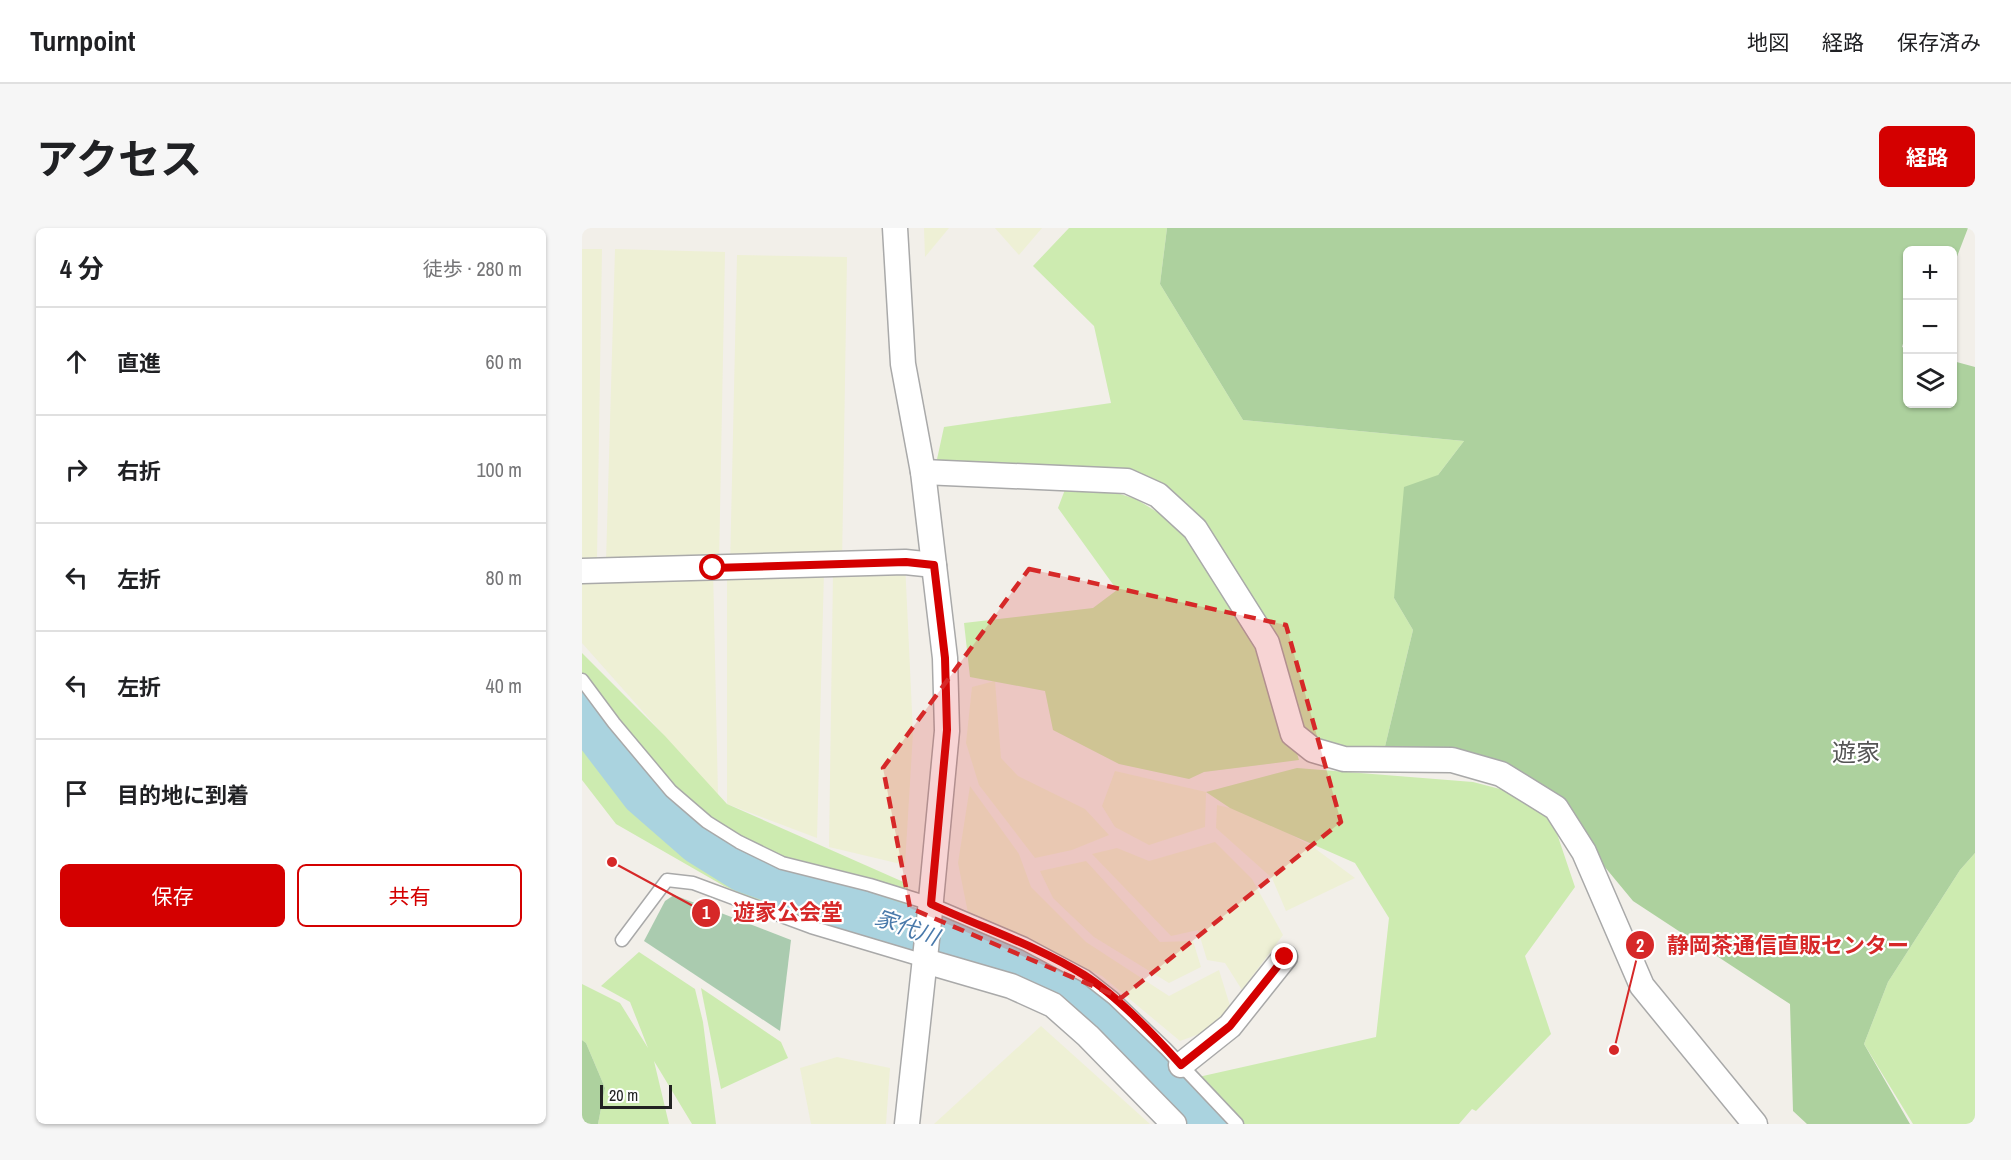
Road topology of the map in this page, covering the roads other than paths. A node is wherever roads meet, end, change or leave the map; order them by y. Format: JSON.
{"nodes":[{"id":1,"x":895,"y":228,"type":"edge"},
{"id":2,"x":923,"y":472,"type":"junction"},
{"id":3,"x":934,"y":565,"type":"junction"},
{"id":4,"x":582,"y":571,"type":"edge"},
{"id":5,"x":582,"y":680,"type":"edge"},
{"id":6,"x":930,"y":913,"type":"junction"},
{"id":7,"x":622,"y":940,"type":"dead end"},
{"id":8,"x":1285,"y":957,"type":"dead end"},
{"id":9,"x":924,"y":961,"type":"junction"},
{"id":10,"x":1181,"y":1065,"type":"junction"},
{"id":11,"x":907,"y":1124,"type":"edge"},
{"id":12,"x":1174,"y":1124,"type":"edge"},
{"id":13,"x":1237,"y":1124,"type":"edge"},
{"id":14,"x":1755,"y":1124,"type":"edge"}],
"edges":[{"from":1,"to":2,"type":"street"},
{"from":2,"to":3,"type":"street"},
{"from":2,"to":14,"type":"street"},
{"from":3,"to":4,"type":"street"},
{"from":3,"to":6,"type":"street"},
{"from":5,"to":6,"type":"lane"},
{"from":6,"to":9,"type":"street"},
{"from":6,"to":10,"type":"lane"},
{"from":7,"to":9,"type":"lane"},
{"from":8,"to":10,"type":"street"},
{"from":9,"to":11,"type":"street"},
{"from":9,"to":12,"type":"street"},
{"from":10,"to":13,"type":"lane"}]}
